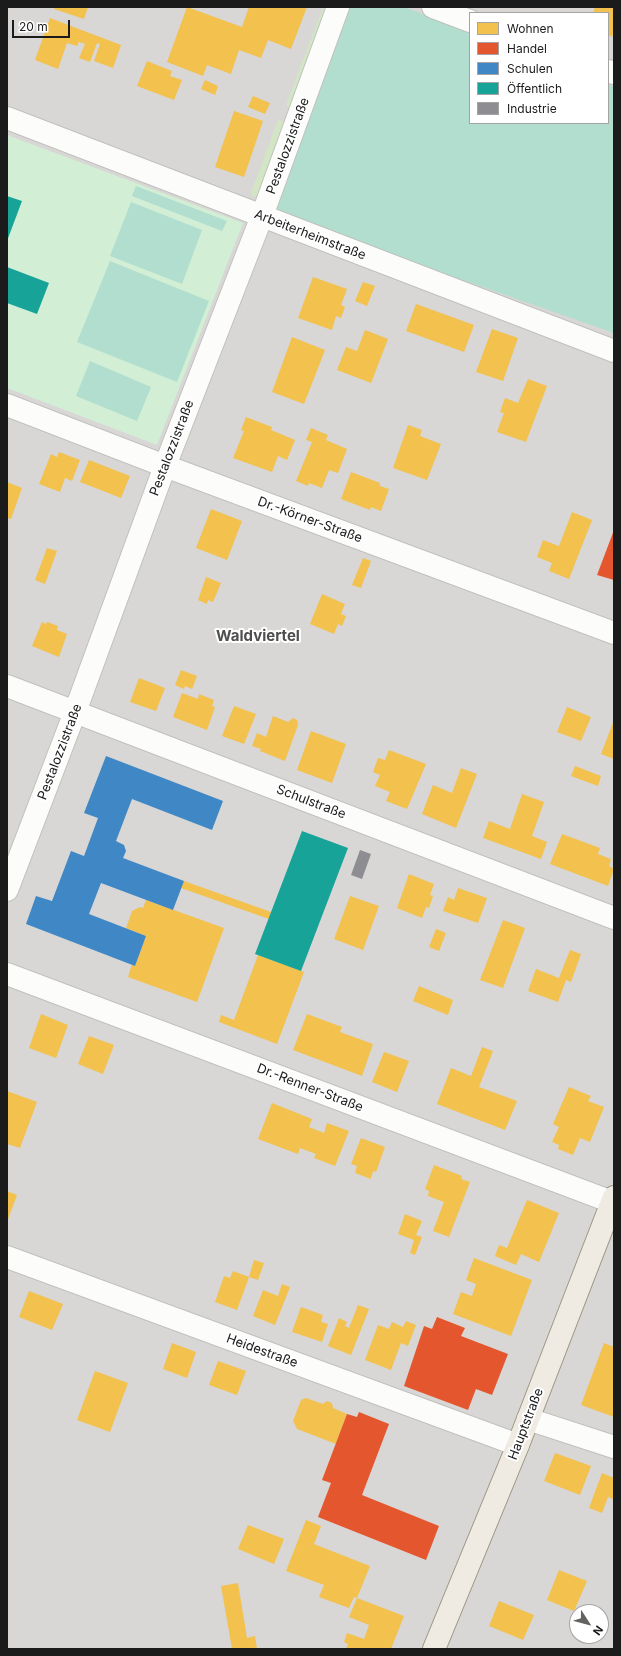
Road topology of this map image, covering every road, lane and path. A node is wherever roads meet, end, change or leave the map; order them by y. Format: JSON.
{"nodes":[{"id":1,"x":338,"y":7,"type":"edge"},
{"id":2,"x":433,"y":7,"type":"edge"},
{"id":3,"x":469,"y":21,"type":"edge"},
{"id":4,"x":7,"y":118,"type":"edge"},
{"id":5,"x":262,"y":216,"type":"junction"},
{"id":6,"x":614,"y":351,"type":"edge"},
{"id":7,"x":7,"y":405,"type":"edge"},
{"id":8,"x":165,"y":466,"type":"junction"},
{"id":9,"x":614,"y":633,"type":"edge"},
{"id":10,"x":7,"y":686,"type":"edge"},
{"id":11,"x":76,"y":712,"type":"junction"},
{"id":12,"x":7,"y":890,"type":"edge"},
{"id":13,"x":614,"y":918,"type":"edge"},
{"id":14,"x":7,"y":974,"type":"edge"},
{"id":15,"x":613,"y":1200,"type":"edge"},
{"id":16,"x":7,"y":1257,"type":"edge"},
{"id":17,"x":528,"y":1419,"type":"junction"},
{"id":18,"x":518,"y":1445,"type":"junction"},
{"id":19,"x":614,"y":1446,"type":"edge"},
{"id":20,"x":434,"y":1649,"type":"edge"}],
"edges":[{"from":1,"to":5,"type":"street","name":"Pestalozzistraße"},
{"from":2,"to":3,"type":"street"},
{"from":4,"to":5,"type":"street","name":"Arbeiterheimstraße"},
{"from":5,"to":6,"type":"street","name":"Arbeiterheimstraße"},
{"from":5,"to":8,"type":"street","name":"Pestalozzistraße"},
{"from":7,"to":8,"type":"street","name":"Dr.-Körner-Straße"},
{"from":8,"to":9,"type":"street","name":"Dr.-Körner-Straße"},
{"from":8,"to":11,"type":"street","name":"Pestalozzistraße"},
{"from":10,"to":11,"type":"street","name":"Schulstraße"},
{"from":11,"to":12,"type":"street","name":"Pestalozzistraße"},
{"from":11,"to":13,"type":"street","name":"Schulstraße"},
{"from":14,"to":15,"type":"street","name":"Dr.-Renner-Straße"},
{"from":15,"to":17,"type":"main road","name":"Hauptstraße"},
{"from":16,"to":18,"type":"street","name":"Heidestraße"},
{"from":17,"to":18,"type":"main road","name":"Hauptstraße"},
{"from":17,"to":19,"type":"street"},
{"from":18,"to":20,"type":"main road","name":"Hauptstraße"}]}
